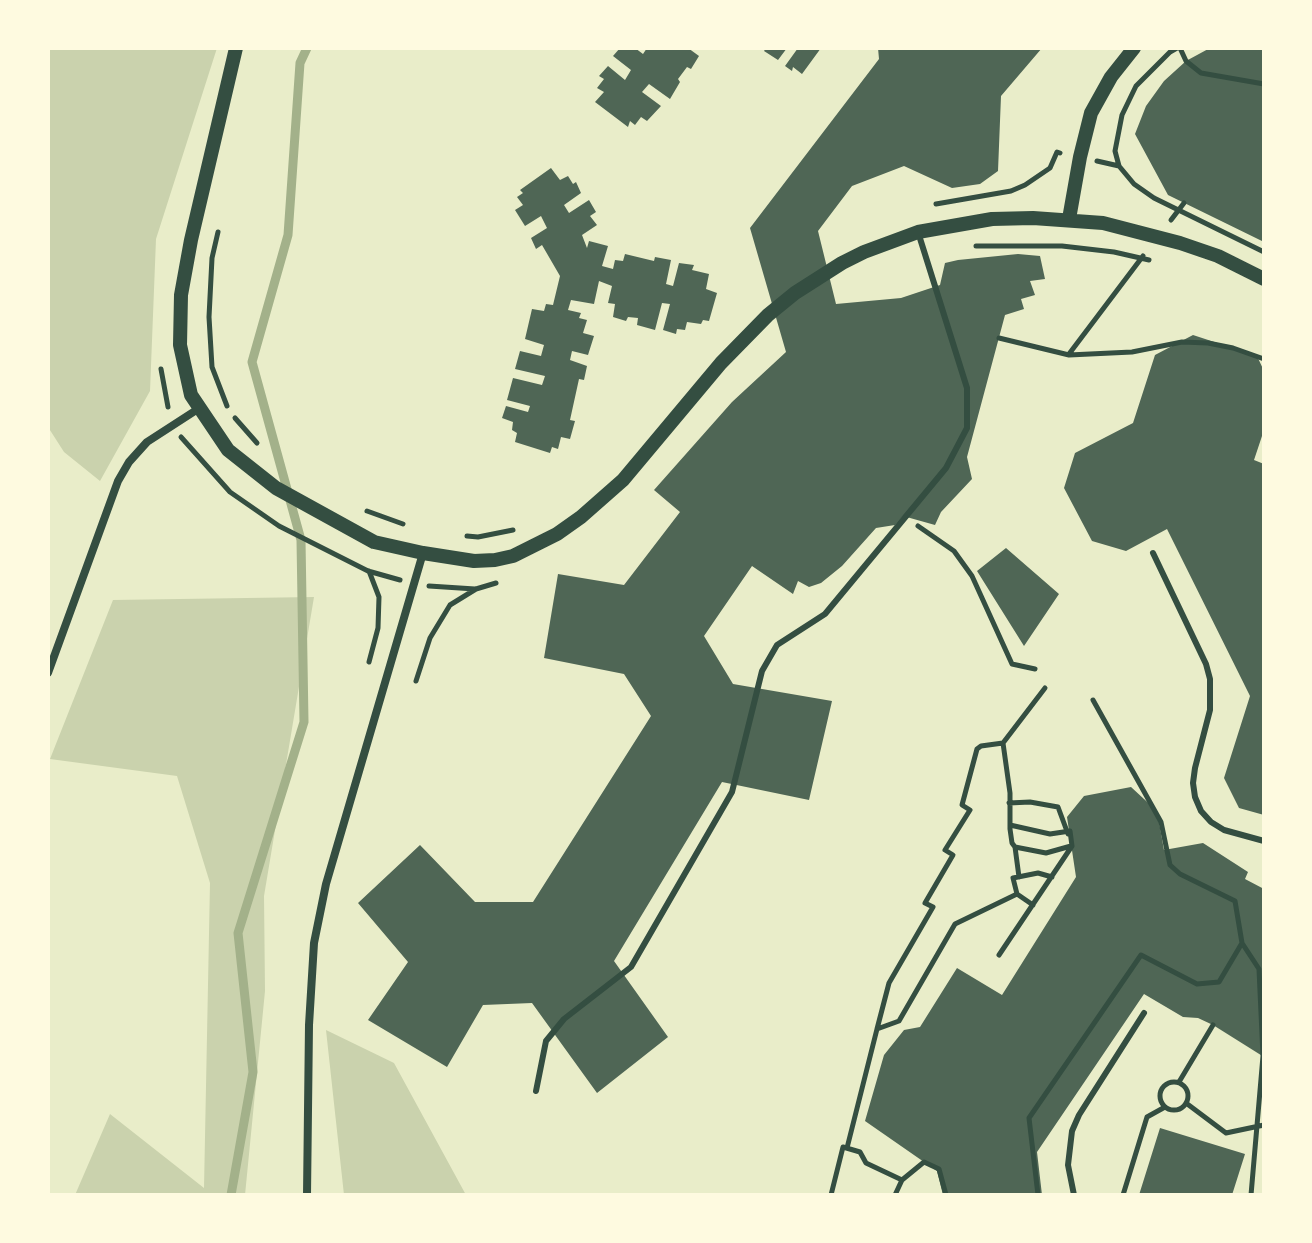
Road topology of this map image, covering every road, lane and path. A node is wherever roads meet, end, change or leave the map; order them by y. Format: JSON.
{"nodes":[{"id":1,"x":236,"y":48,"type":"edge"},
{"id":2,"x":1134,"y":48,"type":"edge"},
{"id":3,"x":1178,"y":48,"type":"edge"},
{"id":4,"x":1264,"y":84,"type":"edge"},
{"id":5,"x":1184,"y":203,"type":"dead end"},
{"id":6,"x":1069,"y":219,"type":"junction"},
{"id":7,"x":218,"y":228,"type":"dead end"},
{"id":8,"x":1165,"y":228,"type":"dead end"},
{"id":9,"x":918,"y":232,"type":"junction"},
{"id":10,"x":965,"y":247,"type":"dead end"},
{"id":11,"x":1264,"y":252,"type":"edge"},
{"id":12,"x":1145,"y":253,"type":"dead end"},
{"id":13,"x":1157,"y":262,"type":"dead end"},
{"id":14,"x":1264,"y":279,"type":"edge"},
{"id":15,"x":999,"y":338,"type":"dead end"},
{"id":16,"x":1069,"y":355,"type":"junction"},
{"id":17,"x":1264,"y":359,"type":"edge"},
{"id":18,"x":198,"y":409,"type":"junction"},
{"id":19,"x":264,"y":452,"type":"dead end"},
{"id":20,"x":230,"y":492,"type":"dead end"},
{"id":21,"x":915,"y":523,"type":"dead end"},
{"id":22,"x":423,"y":553,"type":"junction"},
{"id":23,"x":1153,"y":553,"type":"dead end"},
{"id":24,"x":501,"y":581,"type":"dead end"},
{"id":25,"x":1035,"y":669,"type":"dead end"},
{"id":26,"x":367,"y":671,"type":"dead end"},
{"id":27,"x":48,"y":673,"type":"edge"},
{"id":28,"x":416,"y":681,"type":"dead end"},
{"id":29,"x":1045,"y":688,"type":"dead end"},
{"id":30,"x":1093,"y":700,"type":"dead end"},
{"id":31,"x":1003,"y":743,"type":"junction"},
{"id":32,"x":1009,"y":803,"type":"junction"},
{"id":33,"x":1010,"y":825,"type":"junction"},
{"id":34,"x":1264,"y":841,"type":"edge"},
{"id":35,"x":1072,"y":844,"type":"junction"},
{"id":36,"x":1015,"y":847,"type":"junction"},
{"id":37,"x":1019,"y":877,"type":"junction"},
{"id":38,"x":1052,"y":877,"type":"junction"},
{"id":39,"x":1017,"y":894,"type":"junction"},
{"id":40,"x":1033,"y":905,"type":"junction"},
{"id":41,"x":1242,"y":943,"type":"junction"},
{"id":42,"x":999,"y":955,"type":"dead end"},
{"id":43,"x":1144,"y":1013,"type":"dead end"},
{"id":44,"x":1213,"y":1025,"type":"dead end"},
{"id":45,"x":877,"y":1029,"type":"junction"},
{"id":46,"x":1263,"y":1056,"type":"edge"},
{"id":47,"x":1179,"y":1082,"type":"junction"},
{"id":48,"x":536,"y":1091,"type":"dead end"},
{"id":49,"x":1186,"y":1103,"type":"junction"},
{"id":50,"x":1165,"y":1107,"type":"junction"},
{"id":51,"x":1264,"y":1125,"type":"edge"},
{"id":52,"x":847,"y":1148,"type":"junction"},
{"id":53,"x":902,"y":1180,"type":"junction"},
{"id":54,"x":307,"y":1195,"type":"edge"},
{"id":55,"x":831,"y":1195,"type":"edge"},
{"id":56,"x":895,"y":1195,"type":"edge"},
{"id":57,"x":946,"y":1195,"type":"edge"},
{"id":58,"x":1038,"y":1195,"type":"edge"},
{"id":59,"x":1074,"y":1195,"type":"edge"},
{"id":60,"x":1123,"y":1195,"type":"edge"},
{"id":61,"x":1251,"y":1195,"type":"edge"}],
"edges":[{"from":1,"to":18,"type":"street"},
{"from":2,"to":6,"type":"street"},
{"from":3,"to":4,"type":"path"},
{"from":3,"to":11,"type":"path"},
{"from":5,"to":8,"type":"path"},
{"from":6,"to":9,"type":"street"},
{"from":6,"to":14,"type":"street"},
{"from":7,"to":19,"type":"path"},
{"from":9,"to":22,"type":"street"},
{"from":9,"to":48,"type":"lane"},
{"from":10,"to":13,"type":"path"},
{"from":12,"to":16,"type":"path"},
{"from":15,"to":16,"type":"path"},
{"from":16,"to":17,"type":"path"},
{"from":18,"to":22,"type":"street"},
{"from":18,"to":27,"type":"street"},
{"from":20,"to":26,"type":"path"},
{"from":21,"to":25,"type":"path"},
{"from":22,"to":54,"type":"street"},
{"from":23,"to":34,"type":"lane"},
{"from":24,"to":28,"type":"path"},
{"from":29,"to":31,"type":"path"},
{"from":30,"to":41,"type":"path"},
{"from":31,"to":32,"type":"path"},
{"from":31,"to":45,"type":"path"},
{"from":32,"to":33,"type":"path"},
{"from":32,"to":35,"type":"path"},
{"from":33,"to":35,"type":"path"},
{"from":33,"to":36,"type":"path"},
{"from":35,"to":36,"type":"path"},
{"from":35,"to":38,"type":"path"},
{"from":36,"to":37,"type":"path"},
{"from":37,"to":38,"type":"path"},
{"from":37,"to":39,"type":"path"},
{"from":38,"to":40,"type":"path"},
{"from":39,"to":40,"type":"path"},
{"from":39,"to":45,"type":"path"},
{"from":40,"to":42,"type":"path"},
{"from":41,"to":46,"type":"path"},
{"from":41,"to":58,"type":"path"},
{"from":43,"to":59,"type":"lane"},
{"from":44,"to":47,"type":"path"},
{"from":45,"to":52,"type":"path"},
{"from":46,"to":61,"type":"path"},
{"from":47,"to":49,"type":"path"},
{"from":47,"to":50,"type":"path"},
{"from":49,"to":50,"type":"path"},
{"from":49,"to":51,"type":"path"},
{"from":50,"to":60,"type":"path"},
{"from":52,"to":53,"type":"path"},
{"from":52,"to":55,"type":"path"},
{"from":53,"to":56,"type":"path"},
{"from":53,"to":57,"type":"path"}]}
